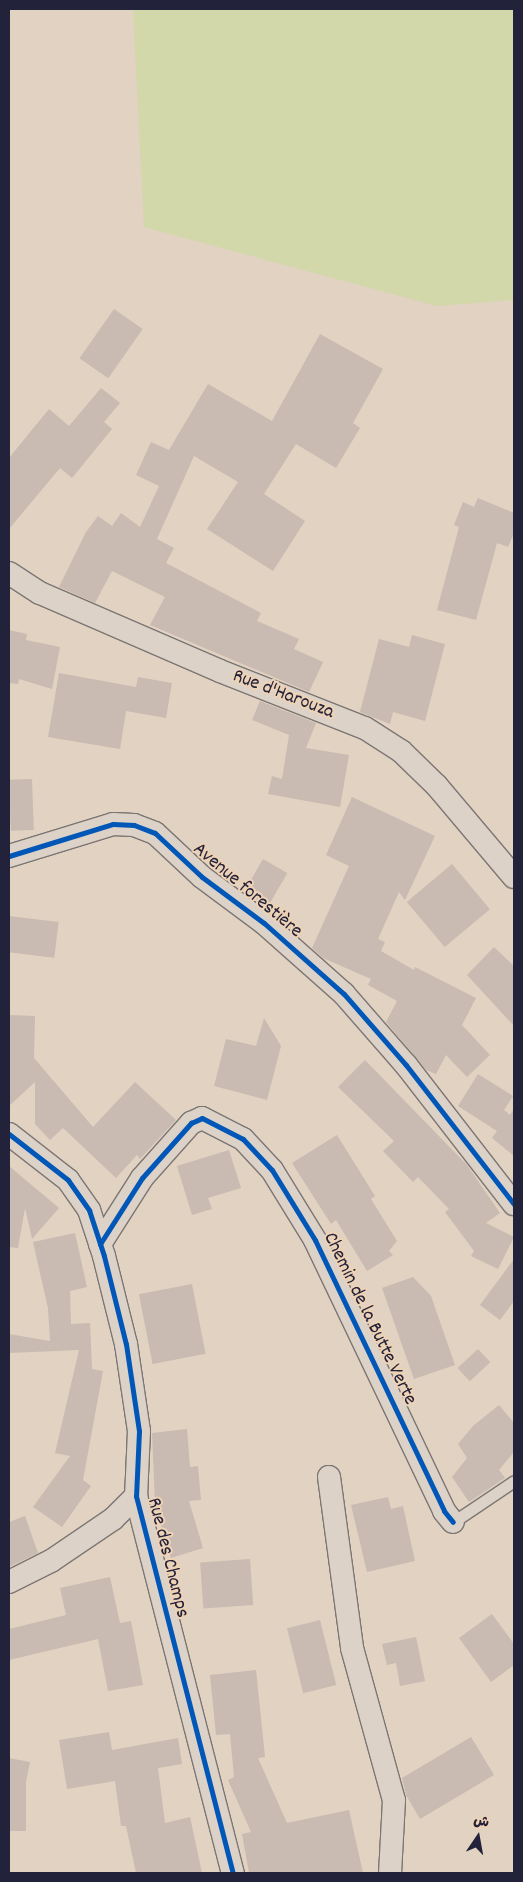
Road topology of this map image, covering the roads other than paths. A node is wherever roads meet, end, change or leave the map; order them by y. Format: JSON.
{"nodes":[{"id":1,"x":9,"y":573,"type":"edge"},
{"id":2,"x":9,"y":856,"type":"edge"},
{"id":3,"x":514,"y":878,"type":"edge"},
{"id":4,"x":9,"y":1134,"type":"edge"},
{"id":5,"x":514,"y":1204,"type":"edge"},
{"id":6,"x":100,"y":1244,"type":"junction"},
{"id":7,"x":329,"y":1477,"type":"dead end"},
{"id":8,"x":514,"y":1481,"type":"edge"},
{"id":9,"x":136,"y":1496,"type":"junction"},
{"id":10,"x":453,"y":1522,"type":"joint"},
{"id":11,"x":9,"y":1582,"type":"edge"},
{"id":12,"x":233,"y":1873,"type":"edge"},
{"id":13,"x":390,"y":1873,"type":"edge"}],
"edges":[{"from":1,"to":3,"type":"street","name":"Rue d'Harouza"},
{"from":2,"to":5,"type":"street","name":"Avenue forestière"},
{"from":4,"to":6,"type":"street","name":"Rue des Champs"},
{"from":6,"to":9,"type":"street","name":"Rue des Champs"},
{"from":6,"to":10,"type":"street","name":"Chemin de la Butte Verte"},
{"from":7,"to":13,"type":"street"},
{"from":8,"to":10,"type":"lane"},
{"from":9,"to":11,"type":"street"},
{"from":9,"to":12,"type":"street","name":"Rue des Champs"}]}
